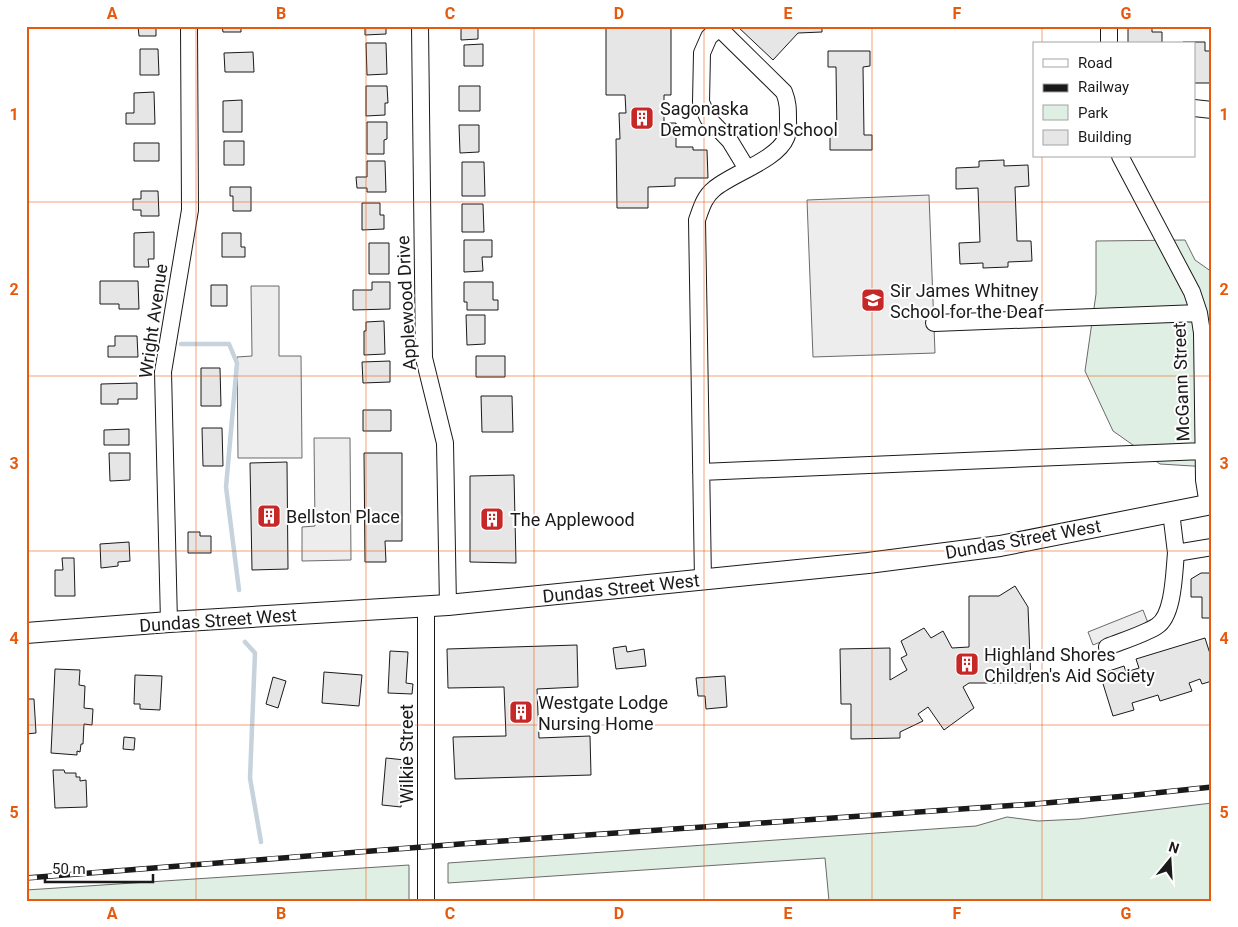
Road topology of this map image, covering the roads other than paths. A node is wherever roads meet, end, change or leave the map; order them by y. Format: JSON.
{"nodes":[{"id":1,"x":189,"y":26,"type":"edge"},
{"id":2,"x":420,"y":26,"type":"edge"},
{"id":3,"x":1108,"y":26,"type":"edge"},
{"id":4,"x":1109,"y":42,"type":"edge"},
{"id":5,"x":1196,"y":108,"type":"edge"},
{"id":6,"x":1212,"y":110,"type":"edge"},
{"id":7,"x":1121,"y":158,"type":"edge"},
{"id":8,"x":747,"y":169,"type":"junction"},
{"id":9,"x":1199,"y":313,"type":"junction"},
{"id":10,"x":934,"y":323,"type":"dead end"},
{"id":11,"x":1207,"y":359,"type":"edge"},
{"id":12,"x":1203,"y":451,"type":"junction"},
{"id":13,"x":701,"y":472,"type":"junction"},
{"id":14,"x":1210,"y":505,"type":"edge"},
{"id":15,"x":1171,"y":512,"type":"junction"},
{"id":16,"x":1212,"y":547,"type":"edge"},
{"id":17,"x":1176,"y":553,"type":"junction"},
{"id":18,"x":703,"y":580,"type":"junction"},
{"id":19,"x":448,"y":605,"type":"junction"},
{"id":20,"x":426,"y":607,"type":"junction"},
{"id":21,"x":168,"y":622,"type":"junction"},
{"id":22,"x":26,"y":633,"type":"edge"},
{"id":23,"x":1107,"y":647,"type":"dead end"},
{"id":24,"x":426,"y":901,"type":"edge"}],
"edges":[{"from":1,"to":21,"type":"street","name":"Wright Avenue"},
{"from":2,"to":19,"type":"street","name":"Applewood Drive"},
{"from":3,"to":4,"type":"street"},
{"from":5,"to":6,"type":"street"},
{"from":7,"to":9,"type":"street","name":"McGann Street"},
{"from":8,"to":8,"type":"street"},
{"from":8,"to":13,"type":"street"},
{"from":9,"to":10,"type":"street"},
{"from":9,"to":11,"type":"street","name":"McGann Street"},
{"from":11,"to":12,"type":"street","name":"McGann Street"},
{"from":12,"to":13,"type":"street"},
{"from":12,"to":14,"type":"street","name":"McGann Street"},
{"from":13,"to":18,"type":"street"},
{"from":14,"to":15,"type":"main road","name":"Dundas Street West"},
{"from":15,"to":17,"type":"street"},
{"from":15,"to":18,"type":"main road","name":"Dundas Street West"},
{"from":16,"to":17,"type":"street"},
{"from":17,"to":23,"type":"street"},
{"from":18,"to":19,"type":"main road","name":"Dundas Street West"},
{"from":19,"to":20,"type":"main road","name":"Dundas Street West"},
{"from":20,"to":21,"type":"main road","name":"Dundas Street West"},
{"from":20,"to":24,"type":"street","name":"Wilkie Street"},
{"from":21,"to":22,"type":"main road","name":"Dundas Street West"}]}
